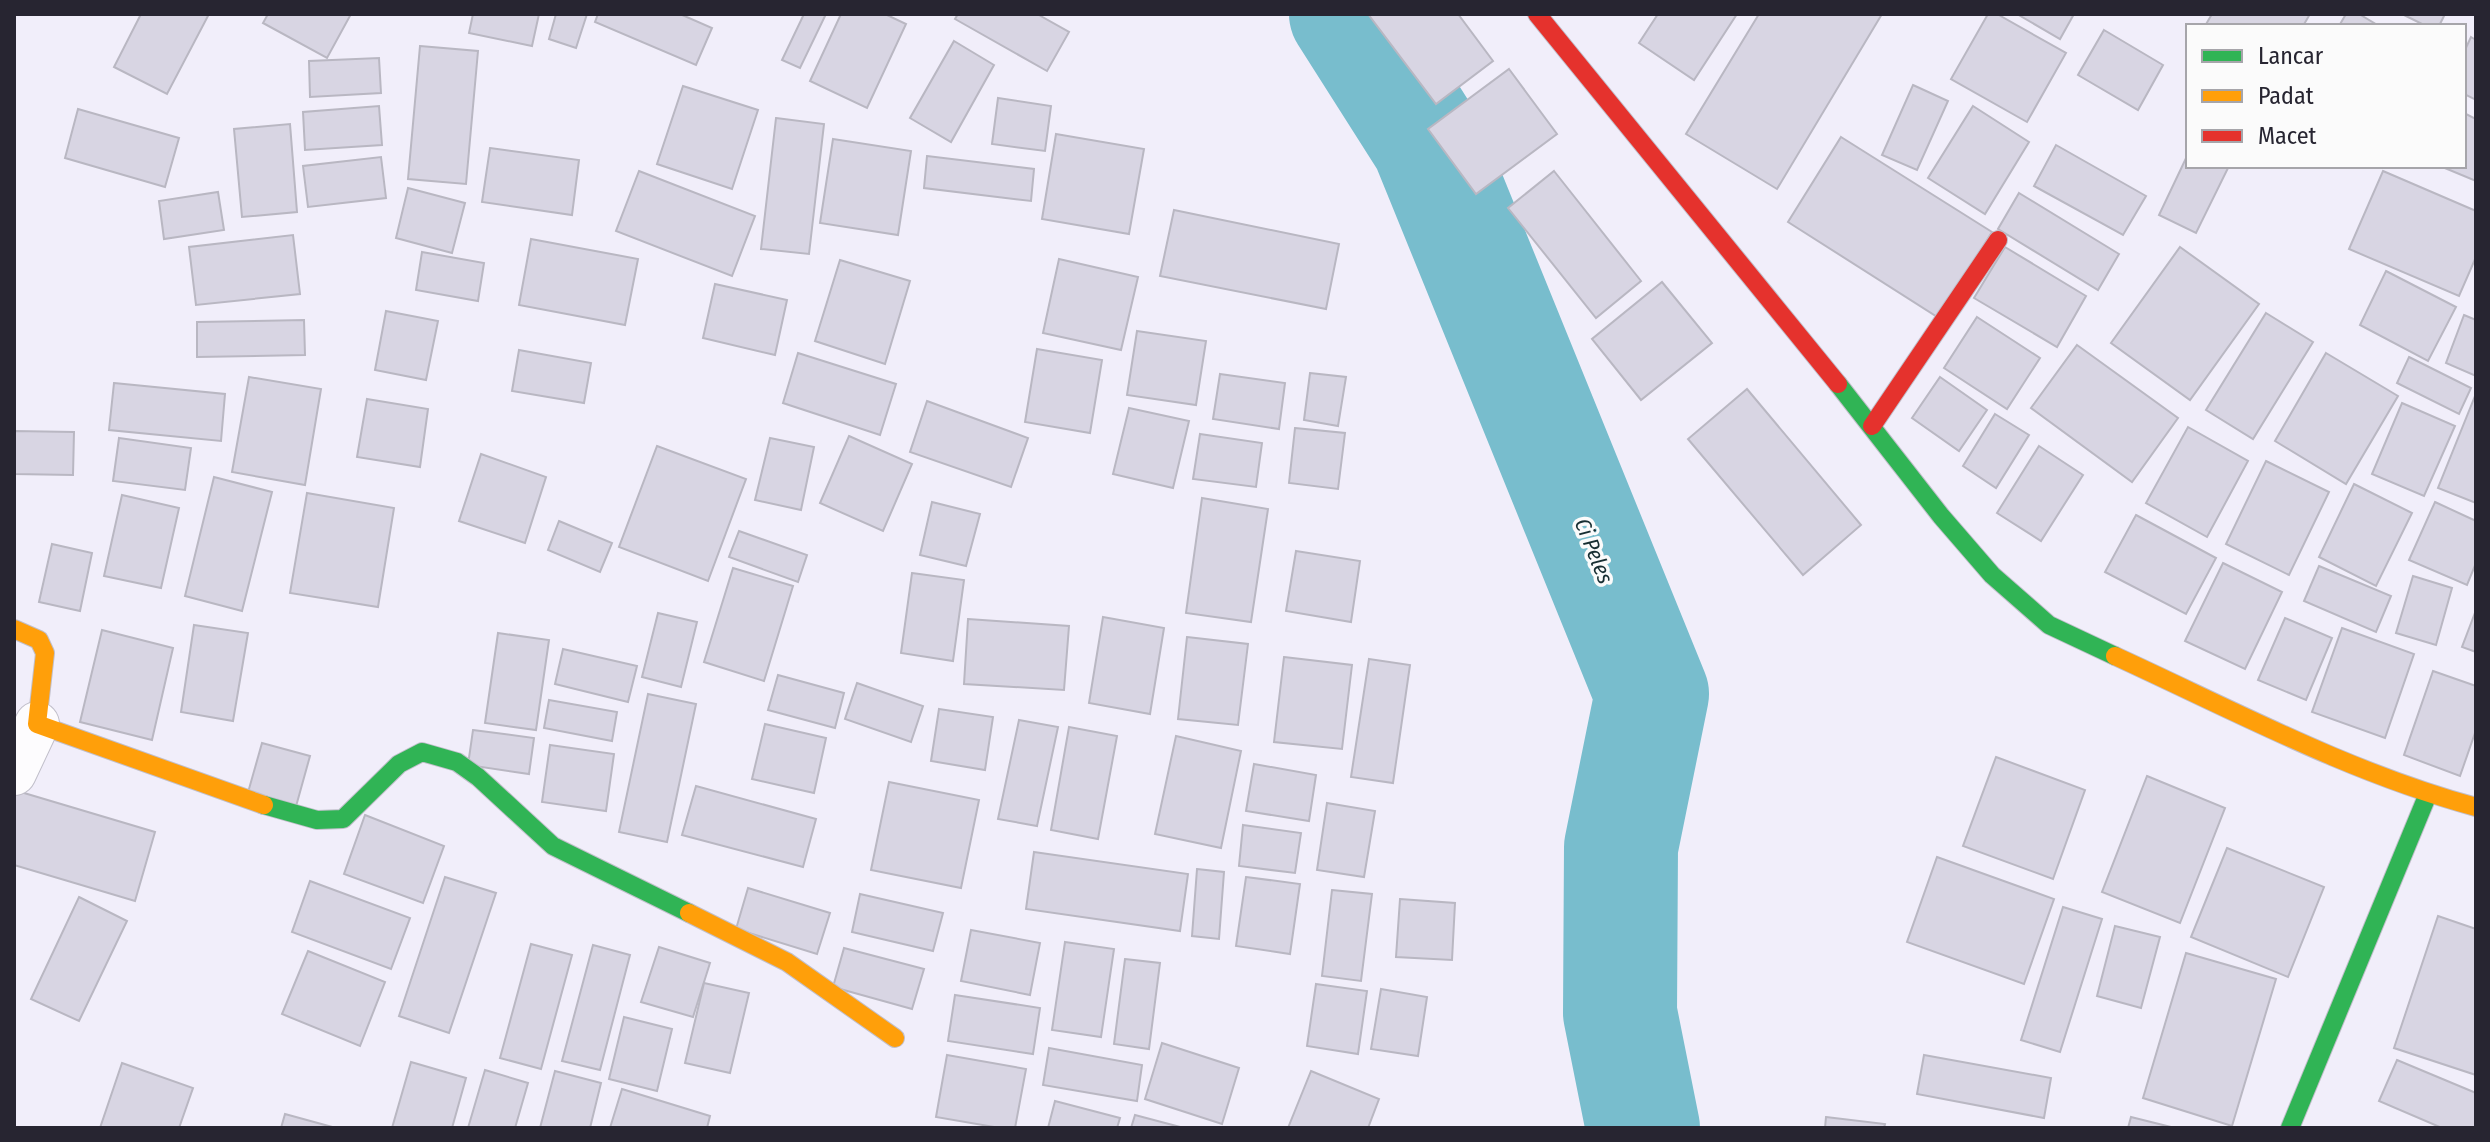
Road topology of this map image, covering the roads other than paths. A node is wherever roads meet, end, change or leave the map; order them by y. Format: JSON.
{"nodes":[{"id":1,"x":1537,"y":14,"type":"edge"},
{"id":2,"x":1998,"y":240,"type":"dead end"},
{"id":3,"x":1872,"y":426,"type":"junction"},
{"id":4,"x":14,"y":629,"type":"edge"},
{"id":5,"x":37,"y":724,"type":"junction"},
{"id":6,"x":14,"y":773,"type":"edge"},
{"id":7,"x":2428,"y":794,"type":"junction"},
{"id":8,"x":2476,"y":807,"type":"edge"},
{"id":9,"x":895,"y":1038,"type":"dead end"},
{"id":10,"x":2290,"y":1128,"type":"edge"}],
"edges":[{"from":1,"to":3,"type":"street"},
{"from":2,"to":3,"type":"street"},
{"from":3,"to":7,"type":"street"},
{"from":4,"to":5,"type":"street"},
{"from":5,"to":6,"type":"street"},
{"from":5,"to":9,"type":"street"},
{"from":7,"to":8,"type":"street"},
{"from":7,"to":10,"type":"street"}]}
